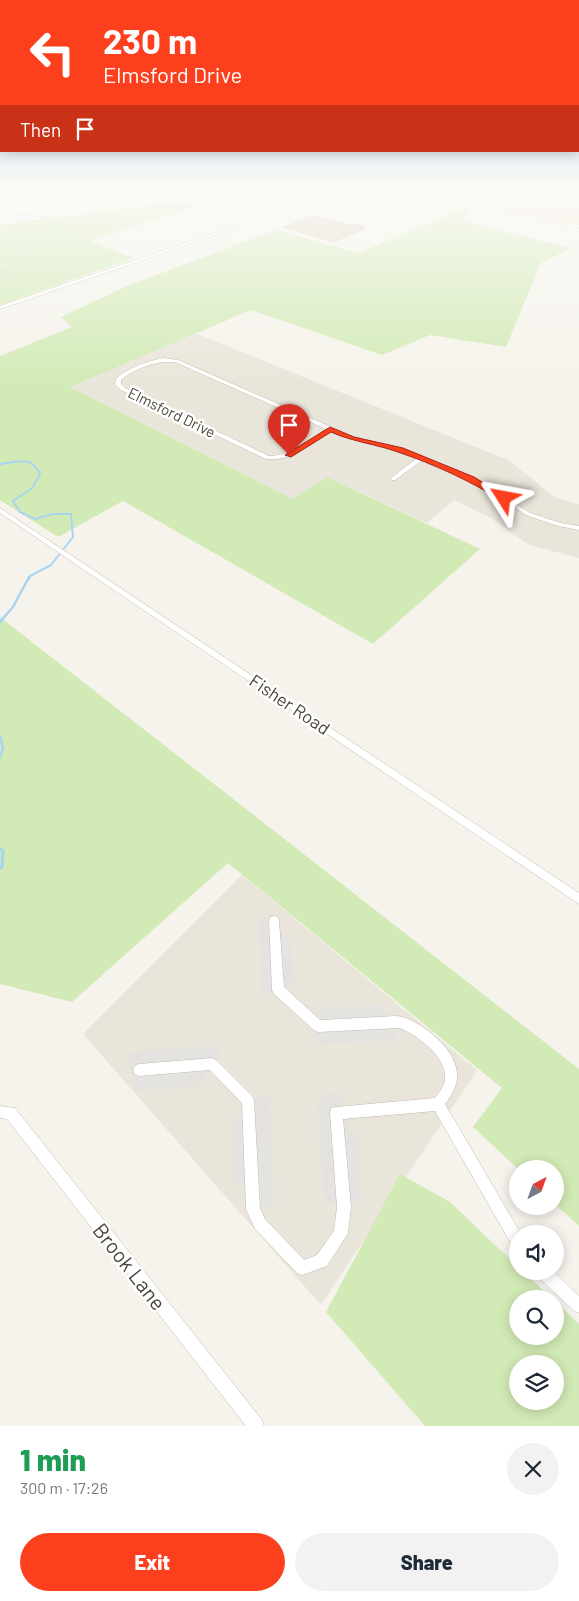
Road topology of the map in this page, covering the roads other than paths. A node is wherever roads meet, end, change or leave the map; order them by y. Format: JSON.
{"nodes":[{"id":1,"x":159,"y":254,"type":"edge"},
{"id":2,"x":0,"y":308,"type":"edge"},
{"id":3,"x":330,"y":429,"type":"junction"},
{"id":4,"x":421,"y":458,"type":"junction"},
{"id":5,"x":393,"y":479,"type":"dead end"},
{"id":6,"x":0,"y":510,"type":"edge"},
{"id":7,"x":579,"y":528,"type":"edge"},
{"id":8,"x":61,"y":551,"type":"joint"},
{"id":9,"x":579,"y":898,"type":"edge"},
{"id":10,"x":274,"y":921,"type":"dead end"},
{"id":11,"x":139,"y":1070,"type":"dead end"},
{"id":12,"x":438,"y":1104,"type":"junction"},
{"id":13,"x":0,"y":1112,"type":"edge"},
{"id":14,"x":509,"y":1226,"type":"edge"},
{"id":15,"x":552,"y":1280,"type":"edge"},
{"id":16,"x":579,"y":1306,"type":"edge"},
{"id":17,"x":256,"y":1426,"type":"edge"}],
"edges":[{"from":1,"to":2,"type":"street"},
{"from":3,"to":3,"type":"street","name":"Elmsford Drive"},
{"from":3,"to":4,"type":"street","name":"Elmsford Drive"},
{"from":4,"to":5,"type":"street"},
{"from":4,"to":7,"type":"street","name":"Elmsford Drive"},
{"from":6,"to":8,"type":"street","name":"Fisher Road"},
{"from":8,"to":9,"type":"street","name":"Fisher Road"},
{"from":10,"to":12,"type":"street"},
{"from":11,"to":12,"type":"street"},
{"from":12,"to":14,"type":"street"},
{"from":13,"to":17,"type":"street","name":"Brook Lane"},
{"from":15,"to":16,"type":"street"}]}
